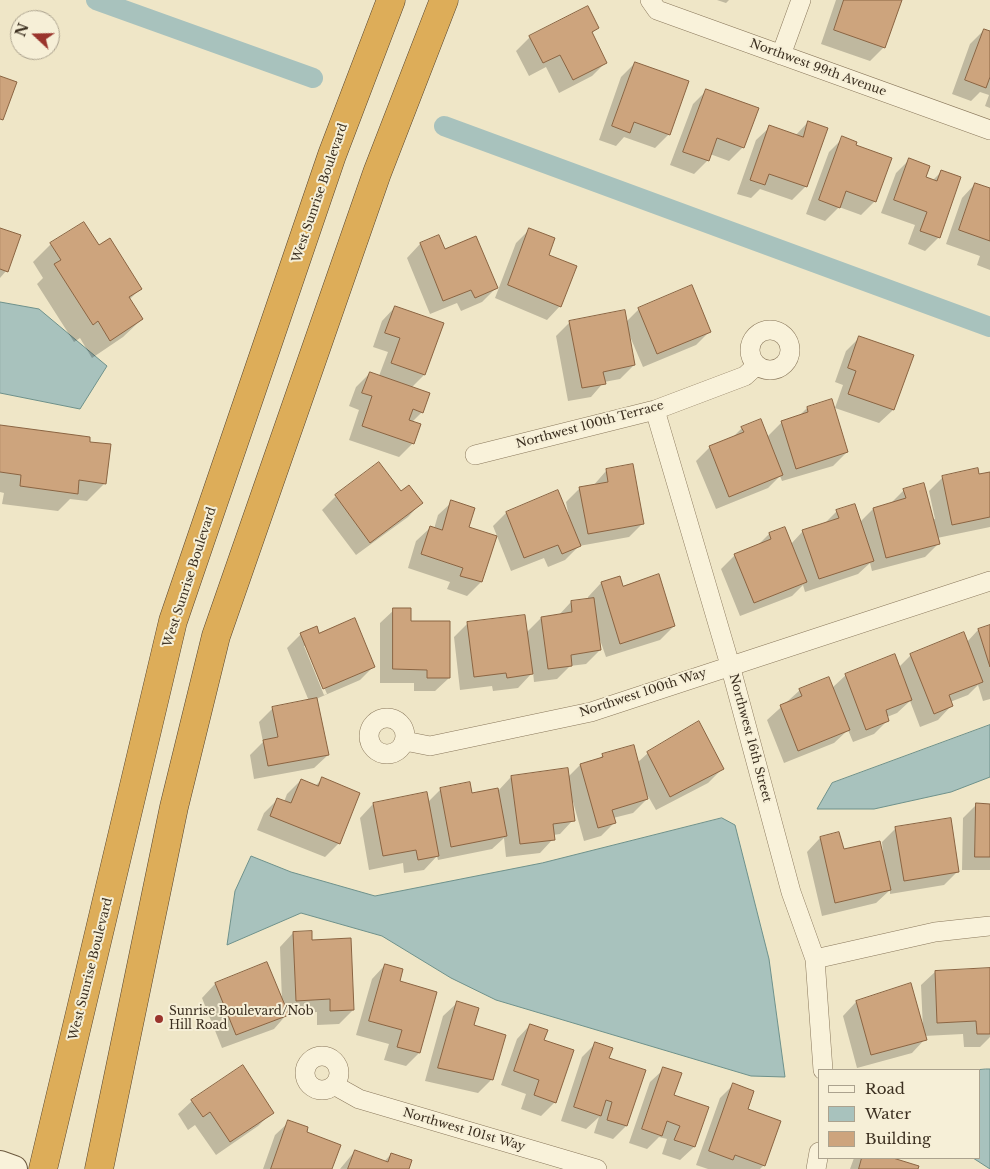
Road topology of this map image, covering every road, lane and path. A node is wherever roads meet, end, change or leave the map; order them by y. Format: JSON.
{"nodes":[{"id":1,"x":392,"y":0,"type":"edge"},
{"id":2,"x":444,"y":0,"type":"edge"},
{"id":3,"x":650,"y":0,"type":"edge"},
{"id":4,"x":801,"y":0,"type":"edge"},
{"id":5,"x":781,"y":55,"type":"junction"},
{"id":6,"x":990,"y":130,"type":"edge"},
{"id":7,"x":757,"y":365,"type":"dead end"},
{"id":8,"x":655,"y":410,"type":"junction"},
{"id":9,"x":475,"y":455,"type":"dead end"},
{"id":10,"x":990,"y":581,"type":"edge"},
{"id":11,"x":730,"y":665,"type":"junction"},
{"id":12,"x":405,"y":742,"type":"dead end"},
{"id":13,"x":990,"y":926,"type":"edge"},
{"id":14,"x":815,"y":959,"type":"junction"},
{"id":15,"x":823,"y":1069,"type":"edge"},
{"id":16,"x":334,"y":1085,"type":"dead end"},
{"id":17,"x":0,"y":1164,"type":"edge"},
{"id":18,"x":14,"y":1169,"type":"edge"},
{"id":19,"x":42,"y":1169,"type":"edge"},
{"id":20,"x":99,"y":1169,"type":"edge"},
{"id":21,"x":597,"y":1169,"type":"edge"}],
"edges":[{"from":1,"to":19,"type":"highway","name":"West Sunrise Boulevard"},
{"from":2,"to":20,"type":"highway"},
{"from":3,"to":5,"type":"street","name":"Northwest 99th Avenue"},
{"from":4,"to":5,"type":"street"},
{"from":5,"to":6,"type":"street","name":"Northwest 99th Avenue"},
{"from":7,"to":8,"type":"street","name":"Northwest 100th Terrace"},
{"from":8,"to":9,"type":"street","name":"Northwest 100th Terrace"},
{"from":8,"to":11,"type":"street","name":"Northwest 16th Street"},
{"from":10,"to":11,"type":"street","name":"Northwest 100th Way"},
{"from":11,"to":12,"type":"street","name":"Northwest 100th Way"},
{"from":11,"to":14,"type":"street","name":"Northwest 16th Street"},
{"from":13,"to":14,"type":"street"},
{"from":14,"to":15,"type":"street","name":"Northwest 16th Street"},
{"from":16,"to":21,"type":"street","name":"Northwest 101st Way"},
{"from":17,"to":18,"type":"main road"}]}
